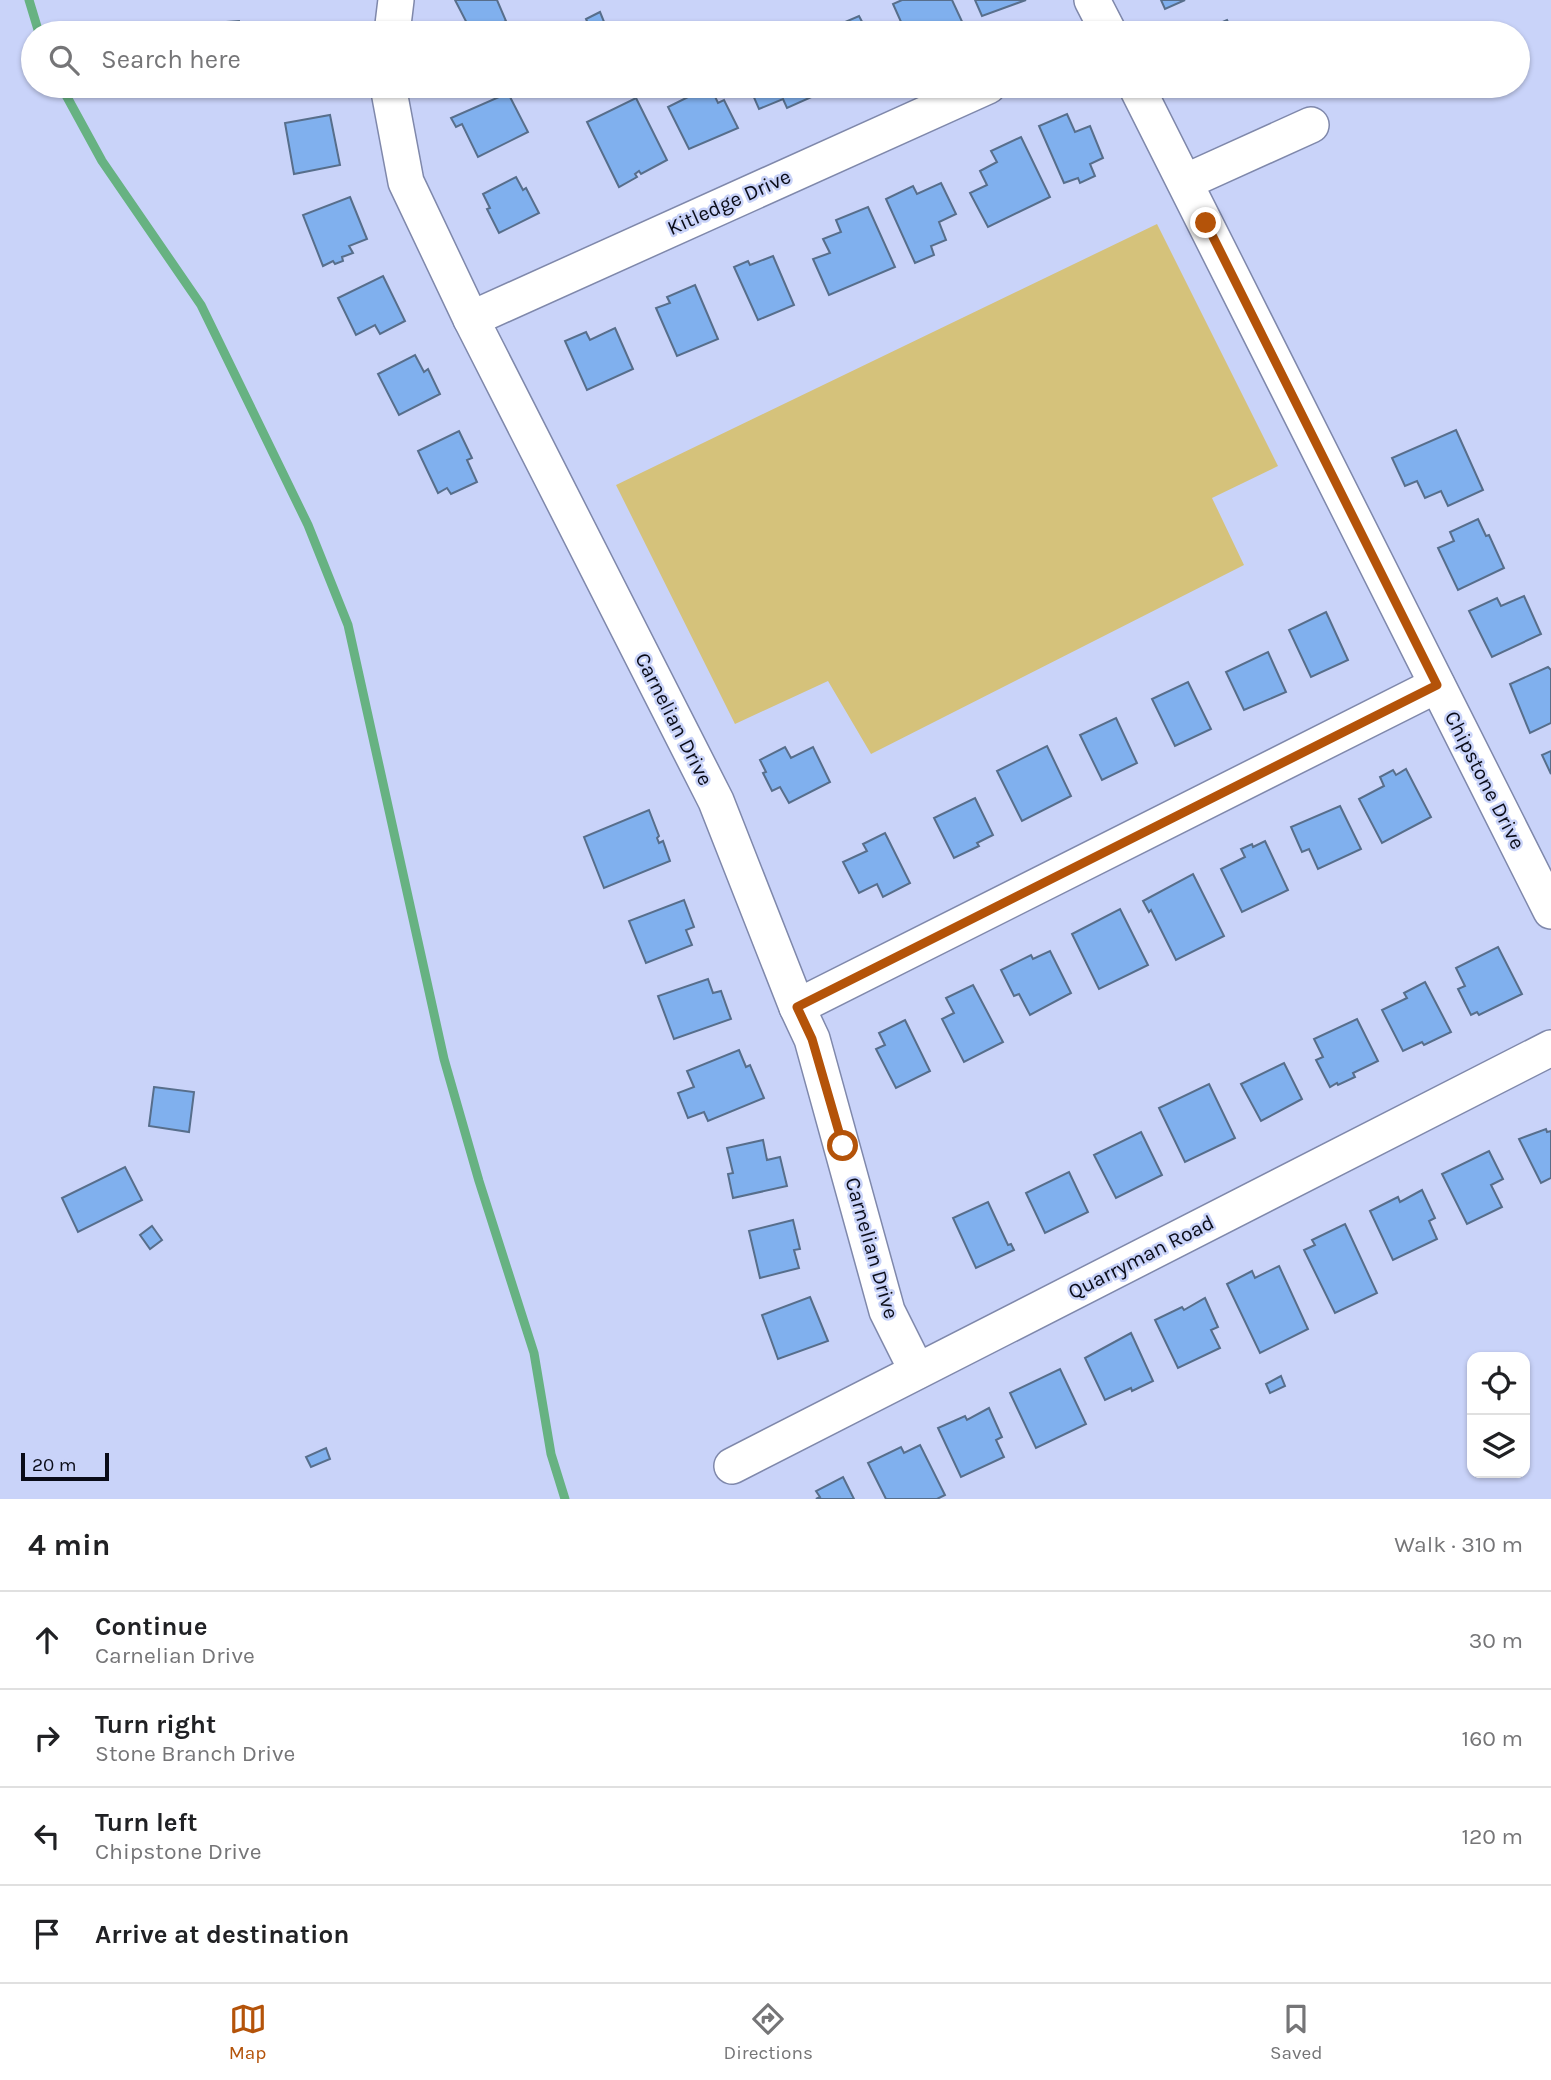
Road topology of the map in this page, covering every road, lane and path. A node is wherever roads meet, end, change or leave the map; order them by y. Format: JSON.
{"nodes":[{"id":1,"x":396,"y":0,"type":"edge"},
{"id":2,"x":1092,"y":0,"type":"edge"},
{"id":3,"x":393,"y":21,"type":"edge"},
{"id":4,"x":1102,"y":21,"type":"edge"},
{"id":5,"x":390,"y":98,"type":"edge"},
{"id":6,"x":961,"y":98,"type":"edge"},
{"id":7,"x":1142,"y":98,"type":"edge"},
{"id":8,"x":1311,"y":125,"type":"dead end"},
{"id":9,"x":1185,"y":182,"type":"junction"},
{"id":10,"x":471,"y":318,"type":"junction"},
{"id":11,"x":1437,"y":685,"type":"junction"},
{"id":12,"x":1551,"y":911,"type":"edge"},
{"id":13,"x":797,"y":1007,"type":"junction"},
{"id":14,"x":1551,"y":1048,"type":"edge"},
{"id":15,"x":917,"y":1371,"type":"junction"},
{"id":16,"x":732,"y":1466,"type":"dead end"}],
"edges":[{"from":1,"to":3,"type":"street"},
{"from":2,"to":4,"type":"street"},
{"from":5,"to":10,"type":"street","name":"Carnelian Drive"},
{"from":6,"to":10,"type":"street","name":"Kitledge Drive"},
{"from":7,"to":9,"type":"street","name":"Chipstone Drive"},
{"from":8,"to":9,"type":"street"},
{"from":9,"to":11,"type":"street","name":"Chipstone Drive"},
{"from":10,"to":13,"type":"street","name":"Carnelian Drive"},
{"from":11,"to":12,"type":"street","name":"Chipstone Drive"},
{"from":11,"to":13,"type":"street"},
{"from":13,"to":15,"type":"street","name":"Carnelian Drive"},
{"from":14,"to":15,"type":"street","name":"Quarryman Road"},
{"from":15,"to":16,"type":"street","name":"Quarryman Road"}]}
